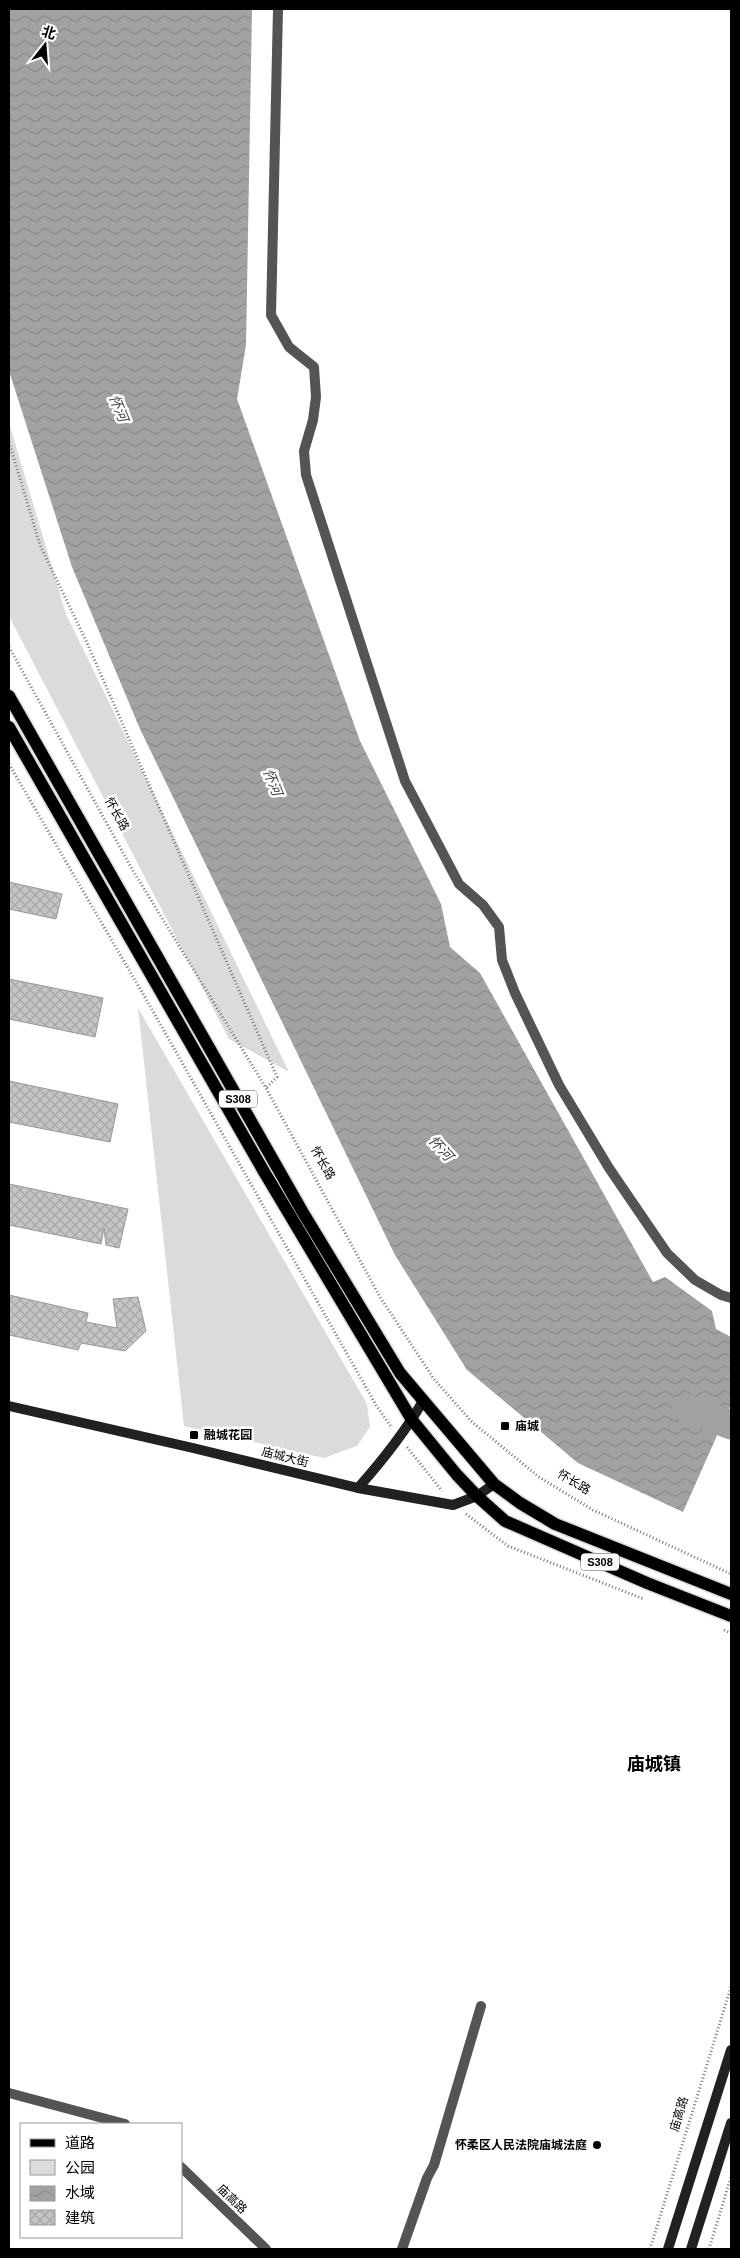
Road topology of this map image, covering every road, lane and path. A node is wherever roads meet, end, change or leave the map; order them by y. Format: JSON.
{"nodes":[{"id":1,"x":278,"y":9,"type":"edge"},
{"id":2,"x":9,"y":442,"type":"edge"},
{"id":3,"x":9,"y":647,"type":"edge"},
{"id":4,"x":9,"y":696,"type":"edge"},
{"id":5,"x":9,"y":727,"type":"edge"},
{"id":6,"x":266,"y":1088,"type":"junction"},
{"id":7,"x":731,"y":1298,"type":"edge"},
{"id":8,"x":423,"y":1401,"type":"junction"},
{"id":9,"x":9,"y":1406,"type":"edge"},
{"id":10,"x":412,"y":1420,"type":"junction"},
{"id":11,"x":494,"y":1484,"type":"junction"},
{"id":12,"x":358,"y":1488,"type":"junction"},
{"id":13,"x":477,"y":1496,"type":"junction"},
{"id":14,"x":731,"y":1574,"type":"edge"},
{"id":15,"x":731,"y":1594,"type":"edge"},
{"id":16,"x":731,"y":1616,"type":"edge"},
{"id":17,"x":731,"y":1987,"type":"edge"},
{"id":18,"x":481,"y":2006,"type":"dead end"},
{"id":19,"x":731,"y":2050,"type":"edge"},
{"id":20,"x":9,"y":2093,"type":"edge"},
{"id":21,"x":121,"y":2123,"type":"edge"},
{"id":22,"x":731,"y":2123,"type":"edge"},
{"id":23,"x":182,"y":2168,"type":"edge"},
{"id":24,"x":731,"y":2177,"type":"edge"},
{"id":25,"x":266,"y":2249,"type":"edge"},
{"id":26,"x":402,"y":2249,"type":"edge"},
{"id":27,"x":650,"y":2249,"type":"edge"},
{"id":28,"x":668,"y":2249,"type":"edge"},
{"id":29,"x":691,"y":2249,"type":"edge"},
{"id":30,"x":709,"y":2249,"type":"edge"}],
"edges":[{"from":1,"to":7,"type":"street"},
{"from":2,"to":6,"type":"path"},
{"from":3,"to":6,"type":"path","name":"怀长路"},
{"from":4,"to":8,"type":"main road","number":"S308"},
{"from":5,"to":10,"type":"main road","number":"S308"},
{"from":6,"to":14,"type":"path","name":"怀长路"},
{"from":8,"to":10,"type":"main road"},
{"from":8,"to":11,"type":"main road","number":"S308"},
{"from":9,"to":12,"type":"main road","name":"庙城大街"},
{"from":10,"to":12,"type":"main road"},
{"from":10,"to":13,"type":"main road","number":"S308"},
{"from":11,"to":13,"type":"main road","name":"庙城大街"},
{"from":11,"to":15,"type":"main road","number":"S308"},
{"from":12,"to":13,"type":"main road","name":"庙城大街"},
{"from":13,"to":16,"type":"main road","number":"S308"},
{"from":17,"to":27,"type":"path","name":"庙高路"},
{"from":18,"to":26,"type":"street"},
{"from":19,"to":28,"type":"main road"},
{"from":20,"to":21,"type":"street"},
{"from":22,"to":29,"type":"main road"},
{"from":23,"to":25,"type":"street","name":"庙高路"},
{"from":24,"to":30,"type":"path"}]}
